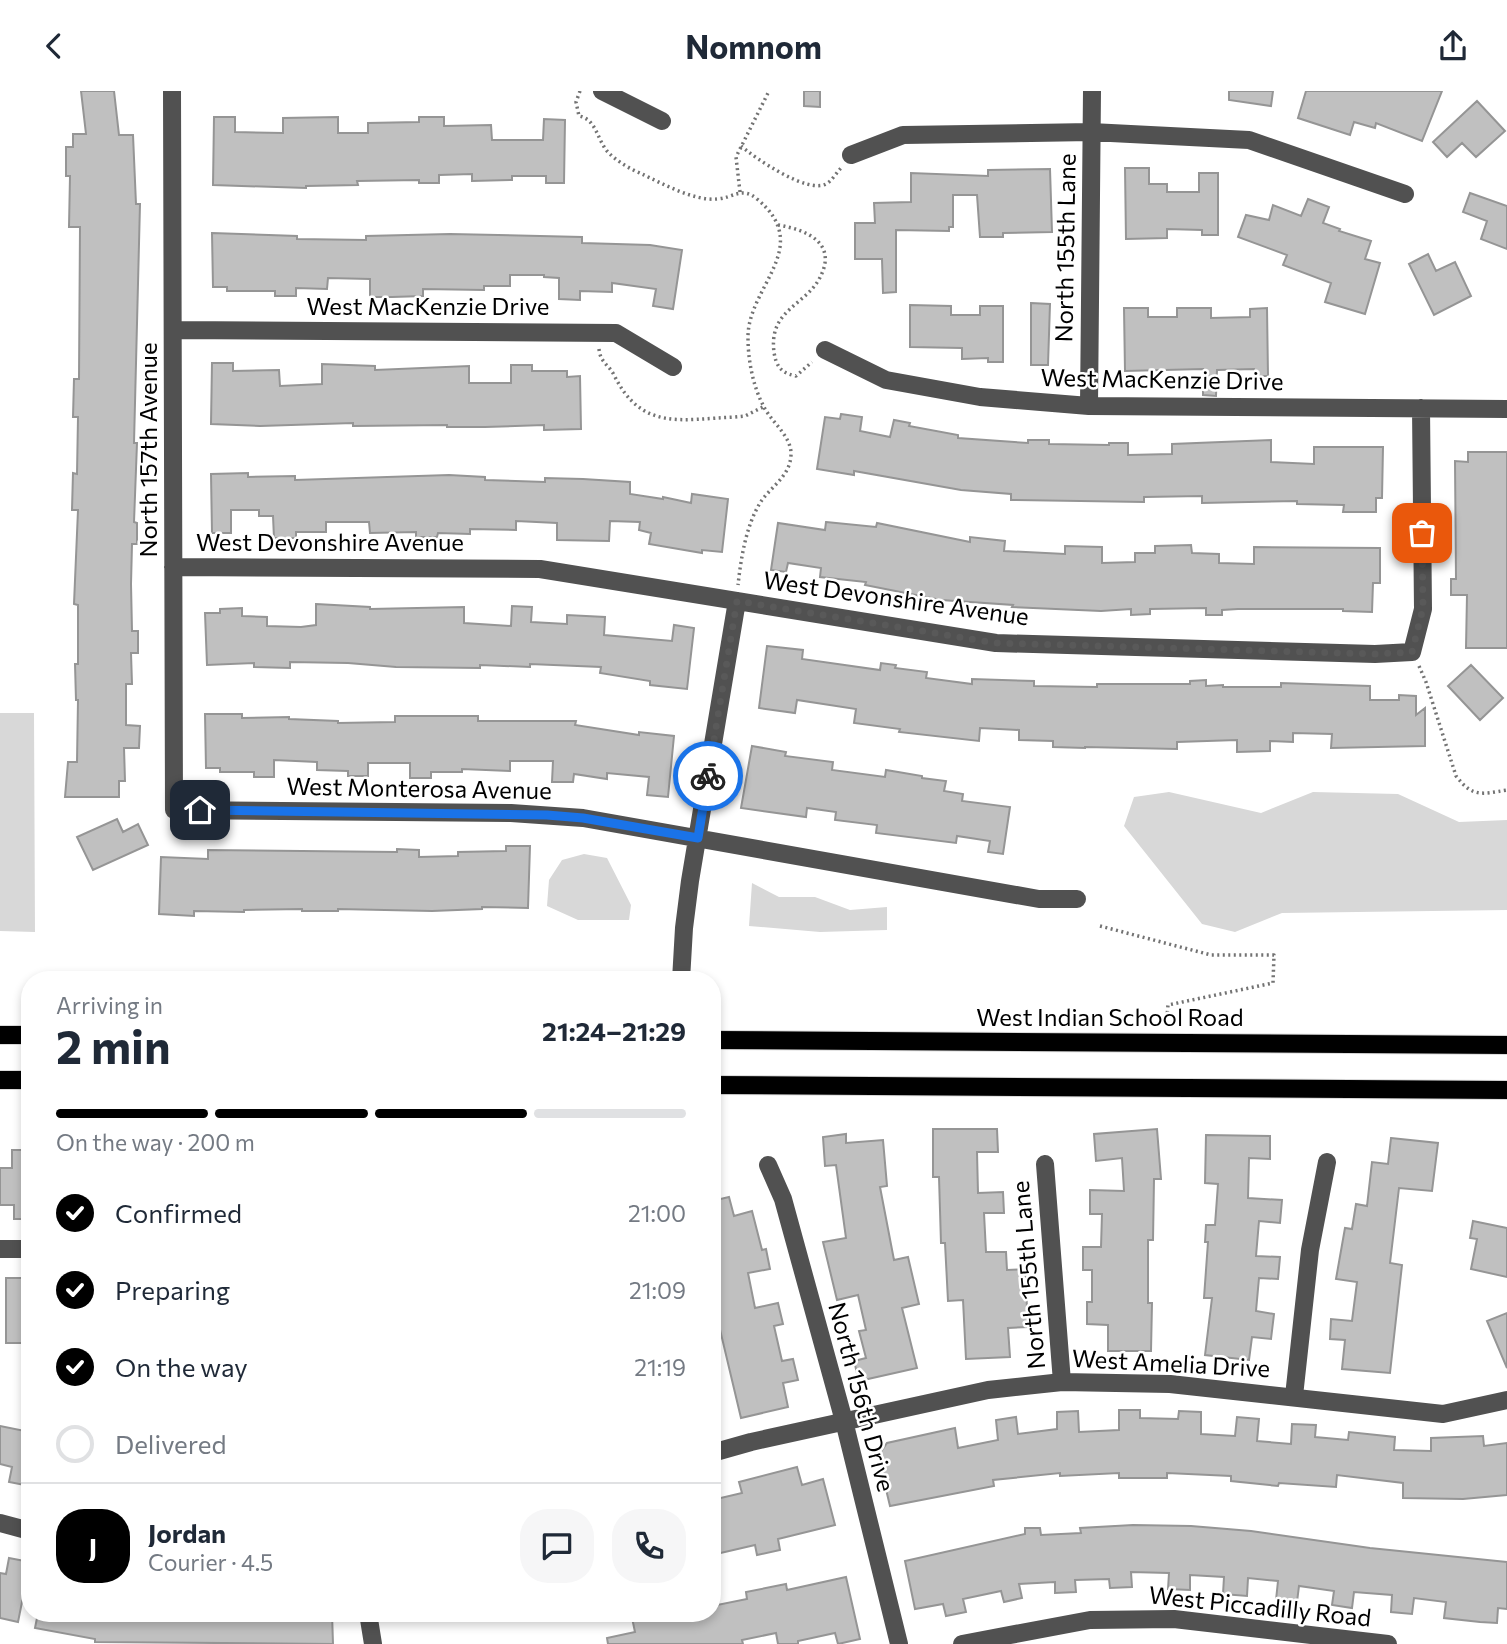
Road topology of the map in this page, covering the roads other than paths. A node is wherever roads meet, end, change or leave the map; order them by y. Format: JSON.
{"nodes":[{"id":1,"x":172,"y":91,"type":"edge"},
{"id":2,"x":602,"y":91,"type":"edge"},
{"id":3,"x":1092,"y":91,"type":"edge"},
{"id":4,"x":662,"y":121,"type":"dead end"},
{"id":5,"x":1091,"y":132,"type":"junction"},
{"id":6,"x":851,"y":155,"type":"road end"},
{"id":7,"x":1405,"y":194,"type":"dead end"},
{"id":8,"x":173,"y":330,"type":"junction"},
{"id":9,"x":825,"y":350,"type":"road end"},
{"id":10,"x":673,"y":367,"type":"dead end"},
{"id":11,"x":1089,"y":406,"type":"junction"},
{"id":12,"x":1420,"y":408,"type":"junction"},
{"id":13,"x":1507,"y":409,"type":"edge"},
{"id":14,"x":173,"y":567,"type":"junction"},
{"id":15,"x":737,"y":601,"type":"junction"},
{"id":16,"x":174,"y":810,"type":"joint"},
{"id":17,"x":698,"y":838,"type":"junction"},
{"id":18,"x":1077,"y":899,"type":"dead end"},
{"id":19,"x":682,"y":971,"type":"edge"},
{"id":20,"x":0,"y":1035,"type":"edge"},
{"id":21,"x":21,"y":1035,"type":"edge"},
{"id":22,"x":721,"y":1040,"type":"edge"},
{"id":23,"x":1507,"y":1045,"type":"edge"},
{"id":24,"x":0,"y":1080,"type":"edge"},
{"id":25,"x":21,"y":1080,"type":"edge"},
{"id":26,"x":721,"y":1085,"type":"edge"},
{"id":27,"x":1507,"y":1090,"type":"edge"},
{"id":28,"x":1328,"y":1162,"type":"dead end"},
{"id":29,"x":1045,"y":1164,"type":"dead end"},
{"id":30,"x":768,"y":1165,"type":"dead end"},
{"id":31,"x":0,"y":1249,"type":"edge"},
{"id":32,"x":21,"y":1249,"type":"edge"},
{"id":33,"x":1062,"y":1382,"type":"junction"},
{"id":34,"x":1294,"y":1396,"type":"junction"},
{"id":35,"x":1507,"y":1400,"type":"edge"},
{"id":36,"x":844,"y":1421,"type":"junction"},
{"id":37,"x":721,"y":1451,"type":"edge"},
{"id":38,"x":0,"y":1523,"type":"edge"},
{"id":39,"x":21,"y":1529,"type":"edge"},
{"id":40,"x":369,"y":1622,"type":"edge"},
{"id":41,"x":373,"y":1644,"type":"edge"},
{"id":42,"x":899,"y":1644,"type":"edge"},
{"id":43,"x":962,"y":1644,"type":"edge"},
{"id":44,"x":1388,"y":1644,"type":"edge"}],
"edges":[{"from":1,"to":8,"type":"street","name":"North 157th Avenue"},
{"from":2,"to":4,"type":"street"},
{"from":3,"to":5,"type":"street","name":"North 155th Lane"},
{"from":5,"to":6,"type":"street"},
{"from":5,"to":7,"type":"street"},
{"from":5,"to":11,"type":"street","name":"North 155th Lane"},
{"from":8,"to":10,"type":"street","name":"West MacKenzie Drive"},
{"from":8,"to":14,"type":"street","name":"North 157th Avenue"},
{"from":9,"to":11,"type":"street","name":"West MacKenzie Drive"},
{"from":11,"to":12,"type":"street","name":"West MacKenzie Drive"},
{"from":12,"to":13,"type":"street","name":"West MacKenzie Drive"},
{"from":12,"to":15,"type":"street","name":"West Devonshire Avenue"},
{"from":14,"to":15,"type":"street","name":"West Devonshire Avenue"},
{"from":14,"to":16,"type":"street","name":"North 157th Avenue"},
{"from":15,"to":17,"type":"street"},
{"from":16,"to":17,"type":"street","name":"West Monterosa Avenue"},
{"from":17,"to":18,"type":"street","name":"West Monterosa Avenue"},
{"from":17,"to":19,"type":"street"},
{"from":20,"to":21,"type":"main road"},
{"from":22,"to":23,"type":"main road","name":"West Indian School Road"},
{"from":24,"to":25,"type":"main road"},
{"from":26,"to":27,"type":"main road"},
{"from":28,"to":34,"type":"street"},
{"from":29,"to":33,"type":"street","name":"North 155th Lane"},
{"from":30,"to":36,"type":"street","name":"North 156th Drive"},
{"from":31,"to":32,"type":"street"},
{"from":33,"to":34,"type":"street","name":"West Amelia Drive"},
{"from":33,"to":36,"type":"street","name":"West Amelia Drive"},
{"from":34,"to":35,"type":"street","name":"West Amelia Drive"},
{"from":36,"to":37,"type":"street","name":"West Amelia Drive"},
{"from":36,"to":42,"type":"street","name":"North 156th Drive"},
{"from":38,"to":39,"type":"street"},
{"from":40,"to":41,"type":"street"},
{"from":43,"to":44,"type":"street","name":"West Piccadilly Road"}]}
